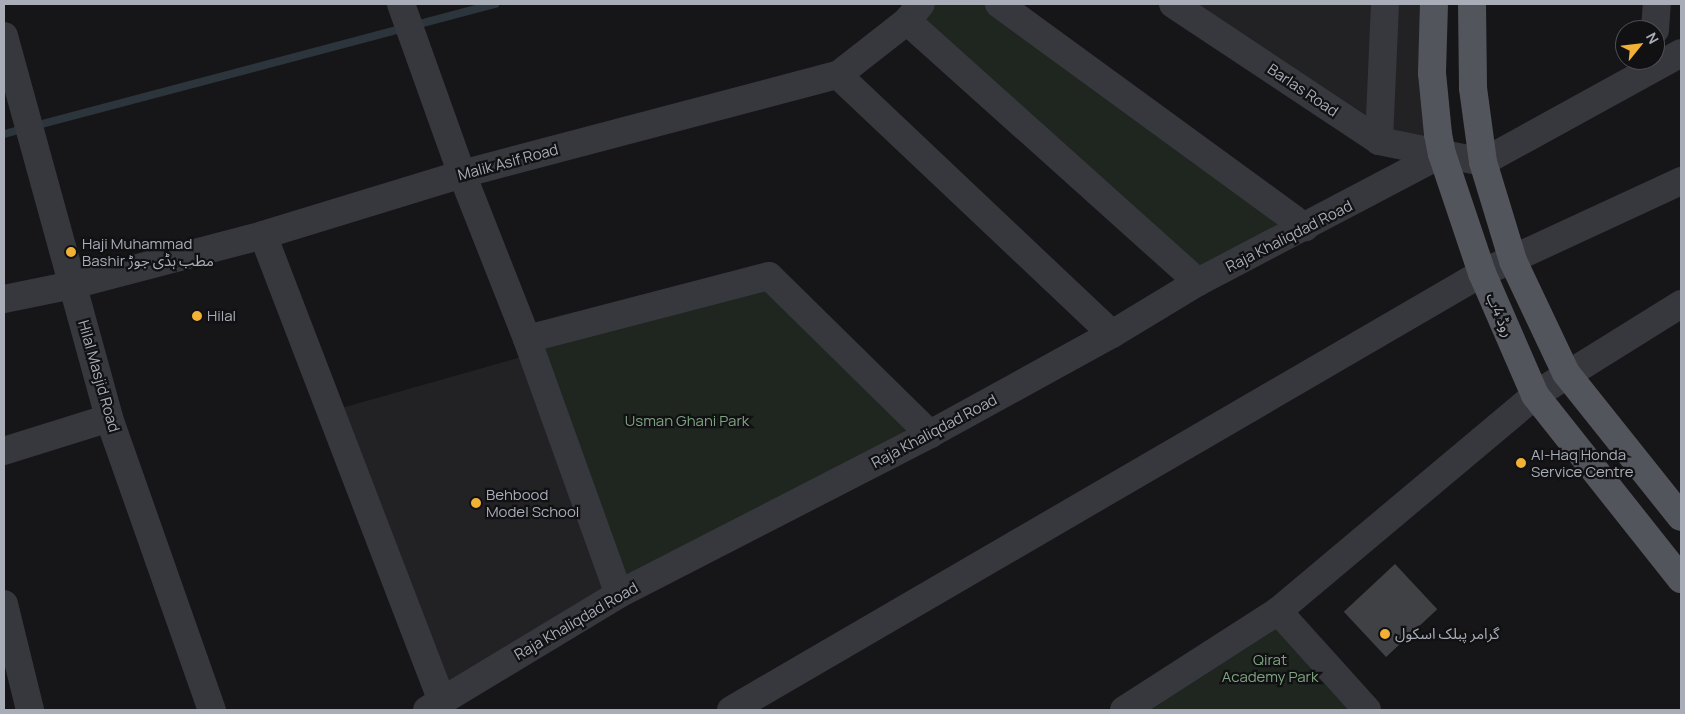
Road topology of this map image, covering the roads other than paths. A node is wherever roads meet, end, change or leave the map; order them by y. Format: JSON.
{"nodes":[{"id":1,"x":401,"y":4,"type":"edge"},
{"id":2,"x":999,"y":4,"type":"edge"},
{"id":3,"x":1173,"y":4,"type":"edge"},
{"id":4,"x":1385,"y":4,"type":"edge"},
{"id":5,"x":1472,"y":4,"type":"edge"},
{"id":6,"x":1657,"y":4,"type":"edge"},
{"id":7,"x":1430,"y":5,"type":"edge"},
{"id":8,"x":914,"y":12,"type":"edge"},
{"id":9,"x":1656,"y":20,"type":"edge"},
{"id":10,"x":4,"y":36,"type":"edge"},
{"id":11,"x":1681,"y":53,"type":"edge"},
{"id":12,"x":1665,"y":59,"type":"edge"},
{"id":13,"x":1643,"y":70,"type":"edge"},
{"id":14,"x":838,"y":75,"type":"junction"},
{"id":15,"x":1379,"y":141,"type":"junction"},
{"id":16,"x":1442,"y":154,"type":"junction"},
{"id":17,"x":1483,"y":162,"type":"junction"},
{"id":18,"x":462,"y":174,"type":"junction"},
{"id":19,"x":1681,"y":181,"type":"edge"},
{"id":20,"x":1305,"y":227,"type":"junction"},
{"id":21,"x":263,"y":235,"type":"junction"},
{"id":22,"x":1513,"y":261,"type":"junction"},
{"id":23,"x":1482,"y":273,"type":"junction"},
{"id":24,"x":1198,"y":282,"type":"junction"},
{"id":25,"x":73,"y":285,"type":"junction"},
{"id":26,"x":4,"y":299,"type":"edge"},
{"id":27,"x":1681,"y":304,"type":"edge"},
{"id":28,"x":1112,"y":334,"type":"junction"},
{"id":29,"x":527,"y":338,"type":"junction"},
{"id":30,"x":1566,"y":373,"type":"junction"},
{"id":31,"x":1535,"y":395,"type":"junction"},
{"id":32,"x":109,"y":418,"type":"junction"},
{"id":33,"x":930,"y":434,"type":"junction"},
{"id":34,"x":4,"y":451,"type":"edge"},
{"id":35,"x":1681,"y":517,"type":"edge"},
{"id":36,"x":1681,"y":578,"type":"edge"},
{"id":37,"x":619,"y":594,"type":"junction"},
{"id":38,"x":4,"y":604,"type":"edge"},
{"id":39,"x":1278,"y":612,"type":"junction"},
{"id":40,"x":11,"y":665,"type":"edge"},
{"id":41,"x":435,"y":706,"type":"edge"},
{"id":42,"x":30,"y":710,"type":"edge"},
{"id":43,"x":212,"y":710,"type":"edge"},
{"id":44,"x":731,"y":710,"type":"edge"},
{"id":45,"x":1124,"y":710,"type":"edge"},
{"id":46,"x":1367,"y":710,"type":"edge"}],
"edges":[{"from":1,"to":18,"type":"street"},
{"from":2,"to":20,"type":"street"},
{"from":3,"to":15,"type":"street","name":"Barlas Road"},
{"from":4,"to":15,"type":"street"},
{"from":5,"to":17,"type":"main road"},
{"from":6,"to":9,"type":"street"},
{"from":7,"to":16,"type":"main road","name":"روڈ 4ب"},
{"from":8,"to":14,"type":"street","name":"Malik Asif Road"},
{"from":8,"to":24,"type":"street"},
{"from":10,"to":25,"type":"street","name":"Hilal Masjid Road"},
{"from":11,"to":12,"type":"street"},
{"from":13,"to":17,"type":"street"},
{"from":14,"to":18,"type":"street","name":"Malik Asif Road"},
{"from":14,"to":28,"type":"street"},
{"from":15,"to":16,"type":"street","name":"Barlas Road"},
{"from":16,"to":17,"type":"street","name":"Barlas Road"},
{"from":16,"to":20,"type":"street","name":"Raja Khaliqdad Road"},
{"from":16,"to":23,"type":"main road","name":"روڈ 4ب"},
{"from":17,"to":22,"type":"main road"},
{"from":18,"to":21,"type":"street","name":"Malik Asif Road"},
{"from":18,"to":29,"type":"street"},
{"from":19,"to":22,"type":"street"},
{"from":20,"to":24,"type":"street","name":"Raja Khaliqdad Road"},
{"from":21,"to":25,"type":"street","name":"Malik Asif Road"},
{"from":21,"to":41,"type":"street"},
{"from":22,"to":23,"type":"street"},
{"from":22,"to":30,"type":"main road"},
{"from":23,"to":31,"type":"main road","name":"روڈ 4ب"},
{"from":23,"to":44,"type":"street"},
{"from":24,"to":28,"type":"street","name":"Raja Khaliqdad Road"},
{"from":25,"to":26,"type":"street","name":"Malik Asif Road"},
{"from":25,"to":32,"type":"street","name":"Hilal Masjid Road"},
{"from":27,"to":30,"type":"street"},
{"from":28,"to":33,"type":"street","name":"Raja Khaliqdad Road"},
{"from":29,"to":33,"type":"street"},
{"from":29,"to":37,"type":"street"},
{"from":30,"to":31,"type":"street"},
{"from":30,"to":35,"type":"main road"},
{"from":31,"to":36,"type":"main road","name":"روڈ 4ب"},
{"from":31,"to":39,"type":"street"},
{"from":32,"to":34,"type":"street"},
{"from":32,"to":43,"type":"street","name":"Hilal Masjid Road"},
{"from":33,"to":37,"type":"street","name":"Raja Khaliqdad Road"},
{"from":37,"to":41,"type":"street","name":"Raja Khaliqdad Road"},
{"from":38,"to":40,"type":"street"},
{"from":39,"to":45,"type":"street"},
{"from":39,"to":46,"type":"street"},
{"from":40,"to":42,"type":"street"}]}
